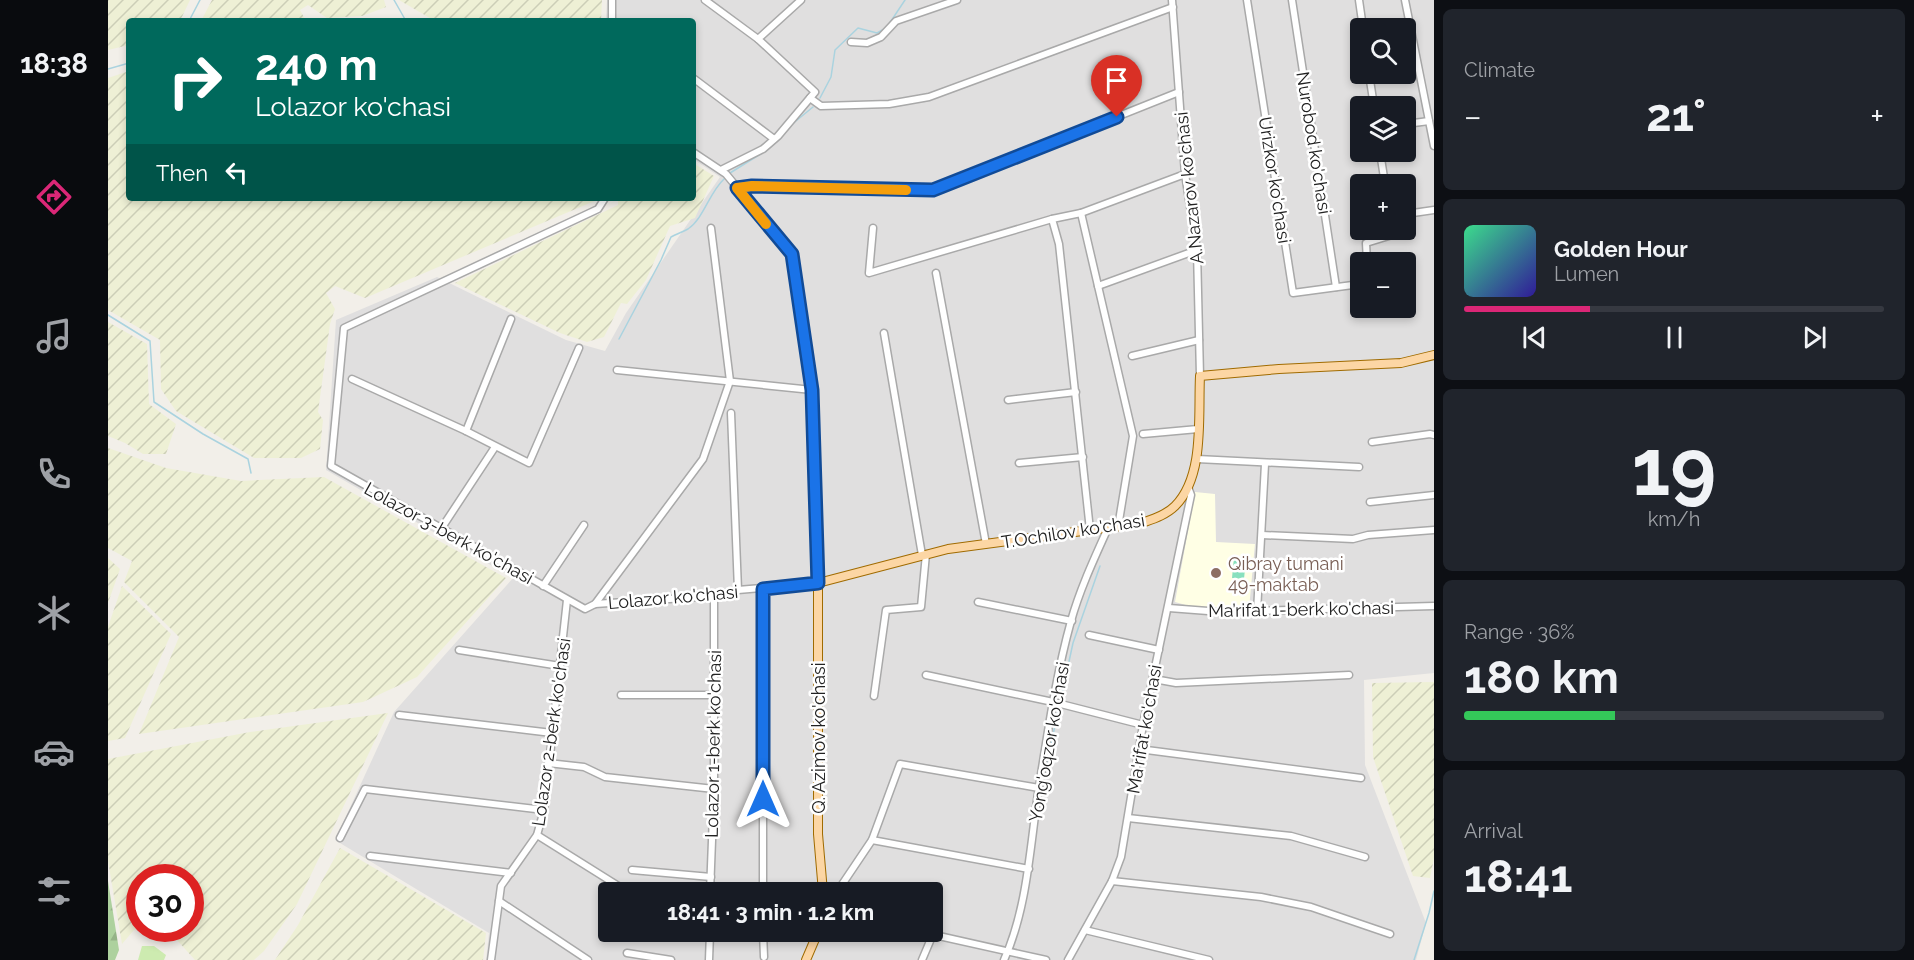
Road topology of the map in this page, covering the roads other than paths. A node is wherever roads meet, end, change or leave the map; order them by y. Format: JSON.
{"nodes":[{"id":1,"x":612,"y":0,"type":"edge"},
{"id":2,"x":705,"y":0,"type":"edge"},
{"id":3,"x":801,"y":0,"type":"edge"},
{"id":4,"x":957,"y":0,"type":"edge"},
{"id":5,"x":1247,"y":0,"type":"edge"},
{"id":6,"x":1292,"y":0,"type":"edge"},
{"id":7,"x":1359,"y":0,"type":"edge"},
{"id":8,"x":1405,"y":0,"type":"edge"},
{"id":9,"x":1173,"y":3,"type":"edge"},
{"id":10,"x":612,"y":18,"type":"edge"},
{"id":11,"x":1362,"y":18,"type":"edge"},
{"id":12,"x":758,"y":39,"type":"junction"},
{"id":13,"x":851,"y":42,"type":"dead end"},
{"id":14,"x":696,"y":80,"type":"edge"},
{"id":15,"x":1179,"y":92,"type":"junction"},
{"id":16,"x":810,"y":99,"type":"junction"},
{"id":17,"x":1430,"y":121,"type":"junction"},
{"id":18,"x":1416,"y":123,"type":"edge"},
{"id":19,"x":1433,"y":135,"type":"edge"},
{"id":20,"x":774,"y":139,"type":"junction"},
{"id":21,"x":1434,"y":146,"type":"edge"},
{"id":22,"x":696,"y":154,"type":"edge"},
{"id":23,"x":721,"y":171,"type":"junction"},
{"id":24,"x":1185,"y":174,"type":"junction"},
{"id":25,"x":737,"y":188,"type":"junction"},
{"id":26,"x":603,"y":201,"type":"edge"},
{"id":27,"x":1434,"y":210,"type":"edge"},
{"id":28,"x":1081,"y":213,"type":"junction"},
{"id":29,"x":1416,"y":213,"type":"edge"},
{"id":30,"x":1052,"y":219,"type":"junction"},
{"id":31,"x":711,"y":228,"type":"dead end"},
{"id":32,"x":873,"y":228,"type":"dead end"},
{"id":33,"x":1376,"y":240,"type":"edge"},
{"id":34,"x":1197,"y":250,"type":"junction"},
{"id":35,"x":1366,"y":252,"type":"edge"},
{"id":36,"x":936,"y":273,"type":"dead end"},
{"id":37,"x":1350,"y":285,"type":"edge"},
{"id":38,"x":1098,"y":286,"type":"junction"},
{"id":39,"x":1336,"y":287,"type":"junction"},
{"id":40,"x":511,"y":319,"type":"dead end"},
{"id":41,"x":884,"y":333,"type":"dead end"},
{"id":42,"x":1199,"y":340,"type":"junction"},
{"id":43,"x":579,"y":348,"type":"dead end"},
{"id":44,"x":1434,"y":355,"type":"edge"},
{"id":45,"x":1132,"y":356,"type":"dead end"},
{"id":46,"x":617,"y":370,"type":"dead end"},
{"id":47,"x":1200,"y":376,"type":"junction"},
{"id":48,"x":352,"y":379,"type":"dead end"},
{"id":49,"x":730,"y":381,"type":"junction"},
{"id":50,"x":812,"y":390,"type":"junction"},
{"id":51,"x":1076,"y":392,"type":"junction"},
{"id":52,"x":1008,"y":400,"type":"dead end"},
{"id":53,"x":731,"y":413,"type":"dead end"},
{"id":54,"x":1198,"y":429,"type":"junction"},
{"id":55,"x":466,"y":431,"type":"junction"},
{"id":56,"x":1143,"y":434,"type":"dead end"},
{"id":57,"x":1434,"y":435,"type":"edge"},
{"id":58,"x":1372,"y":442,"type":"dead end"},
{"id":59,"x":495,"y":447,"type":"junction"},
{"id":60,"x":1083,"y":457,"type":"junction"},
{"id":61,"x":1197,"y":459,"type":"junction"},
{"id":62,"x":1019,"y":463,"type":"dead end"},
{"id":63,"x":1265,"y":464,"type":"junction"},
{"id":64,"x":1359,"y":468,"type":"dead end"},
{"id":65,"x":1188,"y":487,"type":"junction"},
{"id":66,"x":1434,"y":495,"type":"edge"},
{"id":67,"x":1370,"y":502,"type":"dead end"},
{"id":68,"x":584,"y":525,"type":"dead end"},
{"id":69,"x":1118,"y":527,"type":"junction"},
{"id":70,"x":1108,"y":528,"type":"junction"},
{"id":71,"x":441,"y":529,"type":"junction"},
{"id":72,"x":1090,"y":530,"type":"junction"},
{"id":73,"x":1434,"y":530,"type":"edge"},
{"id":74,"x":1262,"y":535,"type":"junction"},
{"id":75,"x":986,"y":544,"type":"junction"},
{"id":76,"x":924,"y":555,"type":"junction"},
{"id":77,"x":818,"y":583,"type":"junction"},
{"id":78,"x":543,"y":586,"type":"junction"},
{"id":79,"x":763,"y":589,"type":"junction"},
{"id":80,"x":738,"y":590,"type":"junction"},
{"id":81,"x":714,"y":596,"type":"junction"},
{"id":82,"x":567,"y":600,"type":"junction"},
{"id":83,"x":978,"y":602,"type":"dead end"},
{"id":84,"x":595,"y":604,"type":"junction"},
{"id":85,"x":1434,"y":606,"type":"edge"},
{"id":86,"x":1168,"y":608,"type":"junction"},
{"id":87,"x":1257,"y":612,"type":"junction"},
{"id":88,"x":1071,"y":621,"type":"junction"},
{"id":89,"x":1089,"y":634,"type":"dead end"},
{"id":90,"x":459,"y":650,"type":"dead end"},
{"id":91,"x":1159,"y":650,"type":"junction"},
{"id":92,"x":560,"y":666,"type":"junction"},
{"id":93,"x":926,"y":675,"type":"dead end"},
{"id":94,"x":1349,"y":675,"type":"dead end"},
{"id":95,"x":1154,"y":679,"type":"junction"},
{"id":96,"x":714,"y":694,"type":"junction"},
{"id":97,"x":621,"y":695,"type":"dead end"},
{"id":98,"x":874,"y":696,"type":"dead end"},
{"id":99,"x":1053,"y":702,"type":"junction"},
{"id":100,"x":399,"y":715,"type":"dead end"},
{"id":101,"x":1143,"y":725,"type":"junction"},
{"id":102,"x":552,"y":733,"type":"junction"},
{"id":103,"x":1139,"y":749,"type":"junction"},
{"id":104,"x":548,"y":763,"type":"junction"},
{"id":105,"x":1360,"y":778,"type":"dead end"},
{"id":106,"x":1039,"y":788,"type":"junction"},
{"id":107,"x":714,"y":789,"type":"junction"},
{"id":108,"x":544,"y":810,"type":"junction"},
{"id":109,"x":1128,"y":818,"type":"junction"},
{"id":110,"x":537,"y":835,"type":"junction"},
{"id":111,"x":339,"y":838,"type":"dead end"},
{"id":112,"x":872,"y":840,"type":"junction"},
{"id":113,"x":370,"y":856,"type":"dead end"},
{"id":114,"x":1365,"y":856,"type":"dead end"},
{"id":115,"x":1029,"y":869,"type":"junction"},
{"id":116,"x":632,"y":870,"type":"dead end"},
{"id":117,"x":511,"y":873,"type":"junction"},
{"id":118,"x":711,"y":877,"type":"junction"},
{"id":119,"x":1112,"y":880,"type":"junction"},
{"id":120,"x":612,"y":882,"type":"edge"},
{"id":121,"x":711,"y":882,"type":"edge"},
{"id":122,"x":763,"y":882,"type":"edge"},
{"id":123,"x":822,"y":882,"type":"edge"},
{"id":124,"x":844,"y":882,"type":"edge"},
{"id":125,"x":499,"y":901,"type":"junction"},
{"id":126,"x":1085,"y":930,"type":"junction"},
{"id":127,"x":1390,"y":934,"type":"dead end"},
{"id":128,"x":943,"y":936,"type":"edge"},
{"id":129,"x":710,"y":942,"type":"edge"},
{"id":130,"x":763,"y":942,"type":"edge"},
{"id":131,"x":814,"y":942,"type":"edge"},
{"id":132,"x":930,"y":942,"type":"edge"},
{"id":133,"x":1008,"y":952,"type":"junction"},
{"id":134,"x":627,"y":953,"type":"dead end"},
{"id":135,"x":764,"y":957,"type":"dead end"},
{"id":136,"x":491,"y":960,"type":"edge"},
{"id":137,"x":588,"y":960,"type":"edge"},
{"id":138,"x":671,"y":960,"type":"edge"},
{"id":139,"x":709,"y":960,"type":"edge"},
{"id":140,"x":807,"y":960,"type":"edge"},
{"id":141,"x":922,"y":960,"type":"edge"},
{"id":142,"x":1004,"y":960,"type":"edge"},
{"id":143,"x":1046,"y":960,"type":"edge"},
{"id":144,"x":1068,"y":960,"type":"edge"},
{"id":145,"x":1209,"y":960,"type":"edge"}],
"edges":[{"from":1,"to":10,"type":"street"},
{"from":2,"to":12,"type":"street"},
{"from":3,"to":12,"type":"street"},
{"from":4,"to":13,"type":"street"},
{"from":5,"to":39,"type":"street","name":"Urizkor ko'chasi"},
{"from":6,"to":39,"type":"street","name":"Nurobod ko'chasi"},
{"from":7,"to":11,"type":"street"},
{"from":8,"to":17,"type":"street"},
{"from":9,"to":15,"type":"street","name":"A.Nazarov ko'chasi"},
{"from":9,"to":16,"type":"street"},
{"from":12,"to":16,"type":"street"},
{"from":14,"to":20,"type":"street"},
{"from":15,"to":24,"type":"street","name":"A.Nazarov ko'chasi"},
{"from":15,"to":25,"type":"street"},
{"from":16,"to":20,"type":"street"},
{"from":17,"to":18,"type":"street"},
{"from":17,"to":19,"type":"street"},
{"from":19,"to":21,"type":"street"},
{"from":20,"to":23,"type":"street"},
{"from":22,"to":23,"type":"street"},
{"from":23,"to":25,"type":"street"},
{"from":24,"to":28,"type":"street"},
{"from":24,"to":34,"type":"street","name":"A.Nazarov ko'chasi"},
{"from":25,"to":50,"type":"street"},
{"from":26,"to":71,"type":"street","name":"Lolazor 3-berk ko'chasi"},
{"from":27,"to":29,"type":"street"},
{"from":28,"to":30,"type":"street"},
{"from":28,"to":38,"type":"street"},
{"from":30,"to":32,"type":"street"},
{"from":30,"to":51,"type":"street"},
{"from":31,"to":49,"type":"street"},
{"from":33,"to":35,"type":"street"},
{"from":34,"to":38,"type":"street"},
{"from":34,"to":42,"type":"street","name":"A.Nazarov ko'chasi"},
{"from":36,"to":75,"type":"street"},
{"from":37,"to":39,"type":"street","name":"Urizkor ko'chasi"},
{"from":38,"to":69,"type":"street"},
{"from":40,"to":55,"type":"street"},
{"from":41,"to":76,"type":"street"},
{"from":42,"to":45,"type":"street"},
{"from":42,"to":47,"type":"street","name":"A.Nazarov ko'chasi"},
{"from":43,"to":59,"type":"street"},
{"from":44,"to":47,"type":"main road"},
{"from":46,"to":49,"type":"street"},
{"from":47,"to":54,"type":"main road","name":"T.Ochilov ko'chasi"},
{"from":48,"to":55,"type":"street"},
{"from":49,"to":50,"type":"street"},
{"from":49,"to":84,"type":"street"},
{"from":50,"to":77,"type":"street"},
{"from":51,"to":52,"type":"street"},
{"from":51,"to":60,"type":"street"},
{"from":53,"to":80,"type":"street"},
{"from":54,"to":56,"type":"street"},
{"from":54,"to":61,"type":"main road","name":"T.Ochilov ko'chasi"},
{"from":55,"to":59,"type":"street"},
{"from":57,"to":58,"type":"street"},
{"from":59,"to":71,"type":"street"},
{"from":60,"to":62,"type":"street"},
{"from":60,"to":72,"type":"street"},
{"from":61,"to":63,"type":"street"},
{"from":61,"to":65,"type":"main road","name":"T.Ochilov ko'chasi"},
{"from":63,"to":64,"type":"street"},
{"from":63,"to":74,"type":"street"},
{"from":65,"to":69,"type":"main road","name":"T.Ochilov ko'chasi"},
{"from":65,"to":86,"type":"street","name":"Ma'rifat ko'chasi"},
{"from":66,"to":67,"type":"street"},
{"from":68,"to":78,"type":"street"},
{"from":69,"to":70,"type":"main road","name":"T.Ochilov ko'chasi"},
{"from":70,"to":72,"type":"main road","name":"T.Ochilov ko'chasi"},
{"from":70,"to":88,"type":"street","name":"Yong'oqzor ko'chasi"},
{"from":71,"to":78,"type":"street","name":"Lolazor 3-berk ko'chasi"},
{"from":72,"to":75,"type":"main road","name":"T.Ochilov ko'chasi"},
{"from":73,"to":74,"type":"street"},
{"from":74,"to":87,"type":"street"},
{"from":75,"to":76,"type":"main road","name":"T.Ochilov ko'chasi"},
{"from":76,"to":77,"type":"main road","name":"T.Ochilov ko'chasi"},
{"from":76,"to":98,"type":"street"},
{"from":77,"to":79,"type":"street","name":"Lolazor ko'chasi"},
{"from":77,"to":123,"type":"main road","name":"Q. Azimov ko'chasi"},
{"from":78,"to":82,"type":"street","name":"Lolazor 3-berk ko'chasi"},
{"from":79,"to":80,"type":"street","name":"Lolazor ko'chasi"},
{"from":79,"to":122,"type":"street"},
{"from":80,"to":81,"type":"street","name":"Lolazor ko'chasi"},
{"from":81,"to":84,"type":"street","name":"Lolazor ko'chasi"},
{"from":81,"to":96,"type":"street","name":"Lolazor 1-berk ko'chasi"},
{"from":82,"to":84,"type":"street","name":"Lolazor ko'chasi"},
{"from":82,"to":92,"type":"street","name":"Lolazor 2-berk ko'chasi"},
{"from":83,"to":88,"type":"street"},
{"from":85,"to":87,"type":"street","name":"Ma’rifat 1-berk ko'chasi"},
{"from":86,"to":87,"type":"street","name":"Ma’rifat 1-berk ko'chasi"},
{"from":86,"to":91,"type":"street","name":"Ma'rifat ko'chasi"},
{"from":88,"to":99,"type":"street","name":"Yong'oqzor ko'chasi"},
{"from":89,"to":91,"type":"street"},
{"from":90,"to":92,"type":"street"},
{"from":91,"to":95,"type":"street","name":"Ma'rifat ko'chasi"},
{"from":92,"to":102,"type":"street","name":"Lolazor 2-berk ko'chasi"},
{"from":93,"to":99,"type":"street"},
{"from":94,"to":95,"type":"street"},
{"from":95,"to":101,"type":"street","name":"Ma'rifat ko'chasi"},
{"from":96,"to":97,"type":"street"},
{"from":96,"to":107,"type":"street","name":"Lolazor 1-berk ko'chasi"},
{"from":99,"to":101,"type":"street"},
{"from":99,"to":106,"type":"street","name":"Yong'oqzor ko'chasi"},
{"from":100,"to":102,"type":"street"},
{"from":101,"to":103,"type":"street","name":"Ma'rifat ko'chasi"},
{"from":102,"to":104,"type":"street","name":"Lolazor 2-berk ko'chasi"},
{"from":103,"to":105,"type":"street"},
{"from":103,"to":109,"type":"street","name":"Ma'rifat ko'chasi"},
{"from":104,"to":107,"type":"street"},
{"from":104,"to":108,"type":"street","name":"Lolazor 2-berk ko'chasi"},
{"from":106,"to":112,"type":"street"},
{"from":106,"to":115,"type":"street","name":"Yong'oqzor ko'chasi"},
{"from":107,"to":118,"type":"street","name":"Lolazor 1-berk ko'chasi"},
{"from":108,"to":110,"type":"street","name":"Lolazor 2-berk ko'chasi"},
{"from":108,"to":111,"type":"street"},
{"from":109,"to":114,"type":"street"},
{"from":109,"to":119,"type":"street","name":"Ma'rifat ko'chasi"},
{"from":110,"to":117,"type":"street","name":"Lolazor 2-berk ko'chasi"},
{"from":110,"to":120,"type":"street"},
{"from":112,"to":115,"type":"street"},
{"from":112,"to":124,"type":"street"},
{"from":113,"to":117,"type":"street"},
{"from":115,"to":133,"type":"street","name":"Yong'oqzor ko'chasi"},
{"from":116,"to":118,"type":"street"},
{"from":117,"to":125,"type":"street","name":"Lolazor 2-berk ko'chasi"},
{"from":118,"to":121,"type":"street","name":"Lolazor 1-berk ko'chasi"},
{"from":119,"to":126,"type":"street","name":"Ma'rifat ko'chasi"},
{"from":119,"to":127,"type":"street"},
{"from":125,"to":136,"type":"street","name":"Lolazor 2-berk ko'chasi"},
{"from":125,"to":137,"type":"street"},
{"from":126,"to":144,"type":"street","name":"Ma'rifat ko'chasi"},
{"from":126,"to":145,"type":"street"},
{"from":128,"to":133,"type":"street"},
{"from":129,"to":139,"type":"street"},
{"from":130,"to":135,"type":"street"},
{"from":131,"to":140,"type":"main road"},
{"from":132,"to":141,"type":"street"},
{"from":133,"to":142,"type":"street","name":"Yong'oqzor ko'chasi"},
{"from":133,"to":143,"type":"street"},
{"from":134,"to":138,"type":"street"}]}
